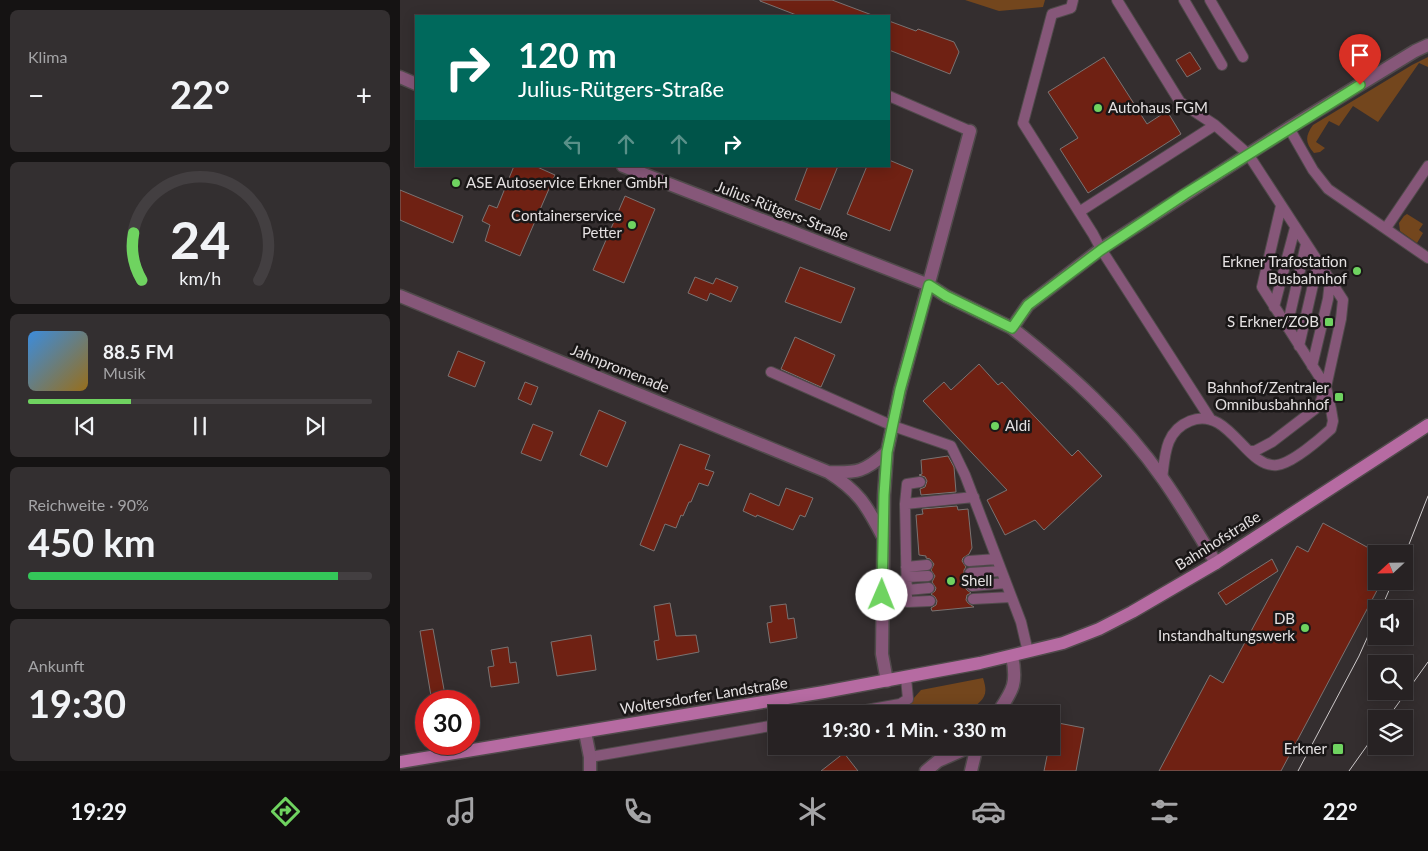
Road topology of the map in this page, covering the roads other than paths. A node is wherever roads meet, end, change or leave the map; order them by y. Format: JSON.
{"nodes":[{"id":1,"x":1073,"y":0,"type":"edge"},
{"id":2,"x":1117,"y":0,"type":"edge"},
{"id":3,"x":1184,"y":0,"type":"edge"},
{"id":4,"x":1210,"y":0,"type":"edge"},
{"id":5,"x":1428,"y":46,"type":"edge"},
{"id":6,"x":1243,"y":57,"type":"dead end"},
{"id":7,"x":1222,"y":65,"type":"dead end"},
{"id":8,"x":400,"y":77,"type":"edge"},
{"id":9,"x":415,"y":84,"type":"edge"},
{"id":10,"x":890,"y":96,"type":"edge"},
{"id":11,"x":1215,"y":125,"type":"junction"},
{"id":12,"x":1289,"y":128,"type":"junction"},
{"id":13,"x":970,"y":131,"type":"joint"},
{"id":14,"x":1248,"y":154,"type":"junction"},
{"id":15,"x":1428,"y":166,"type":"edge"},
{"id":16,"x":626,"y":167,"type":"edge"},
{"id":17,"x":1281,"y":206,"type":"junction"},
{"id":18,"x":1079,"y":212,"type":"junction"},
{"id":19,"x":1295,"y":228,"type":"junction"},
{"id":20,"x":1386,"y":228,"type":"junction"},
{"id":21,"x":1306,"y":244,"type":"junction"},
{"id":22,"x":1101,"y":250,"type":"junction"},
{"id":23,"x":1428,"y":258,"type":"edge"},
{"id":24,"x":1318,"y":263,"type":"junction"},
{"id":25,"x":1330,"y":281,"type":"junction"},
{"id":26,"x":929,"y":285,"type":"junction"},
{"id":27,"x":400,"y":296,"type":"edge"},
{"id":28,"x":1274,"y":307,"type":"junction"},
{"id":29,"x":1287,"y":326,"type":"junction"},
{"id":30,"x":1012,"y":328,"type":"junction"},
{"id":31,"x":1299,"y":346,"type":"junction"},
{"id":32,"x":1312,"y":366,"type":"junction"},
{"id":33,"x":771,"y":372,"type":"dead end"},
{"id":34,"x":1326,"y":387,"type":"junction"},
{"id":35,"x":1211,"y":420,"type":"junction"},
{"id":36,"x":893,"y":426,"type":"junction"},
{"id":37,"x":1428,"y":426,"type":"edge"},
{"id":38,"x":1249,"y":451,"type":"junction"},
{"id":39,"x":887,"y":452,"type":"junction"},
{"id":40,"x":828,"y":472,"type":"junction"},
{"id":41,"x":966,"y":476,"type":"junction"},
{"id":42,"x":954,"y":478,"type":"dead end"},
{"id":43,"x":1162,"y":478,"type":"junction"},
{"id":44,"x":920,"y":482,"type":"dead end"},
{"id":45,"x":974,"y":497,"type":"junction"},
{"id":46,"x":905,"y":504,"type":"junction"},
{"id":47,"x":883,"y":536,"type":"junction"},
{"id":48,"x":997,"y":559,"type":"junction"},
{"id":49,"x":969,"y":562,"type":"dead end"},
{"id":50,"x":1216,"y":563,"type":"junction"},
{"id":51,"x":927,"y":565,"type":"dead end"},
{"id":52,"x":1001,"y":571,"type":"junction"},
{"id":53,"x":906,"y":572,"type":"junction"},
{"id":54,"x":970,"y":573,"type":"dead end"},
{"id":55,"x":928,"y":576,"type":"dead end"},
{"id":56,"x":1006,"y":583,"type":"junction"},
{"id":57,"x":972,"y":586,"type":"dead end"},
{"id":58,"x":929,"y":588,"type":"dead end"},
{"id":59,"x":907,"y":593,"type":"junction"},
{"id":60,"x":882,"y":595,"type":"junction"},
{"id":61,"x":1011,"y":597,"type":"junction"},
{"id":62,"x":973,"y":599,"type":"dead end"},
{"id":63,"x":930,"y":601,"type":"dead end"},
{"id":64,"x":1028,"y":652,"type":"junction"},
{"id":65,"x":1012,"y":656,"type":"junction"},
{"id":66,"x":906,"y":678,"type":"junction"},
{"id":67,"x":886,"y":681,"type":"junction"},
{"id":68,"x":894,"y":705,"type":"edge"},
{"id":69,"x":1003,"y":705,"type":"edge"},
{"id":70,"x":768,"y":726,"type":"edge"},
{"id":71,"x":585,"y":732,"type":"junction"},
{"id":72,"x":952,"y":755,"type":"edge"},
{"id":73,"x":975,"y":755,"type":"edge"},
{"id":74,"x":590,"y":757,"type":"junction"},
{"id":75,"x":400,"y":762,"type":"edge"},
{"id":76,"x":590,"y":771,"type":"edge"},
{"id":77,"x":926,"y":771,"type":"edge"},
{"id":78,"x":971,"y":771,"type":"edge"}],
"edges":[{"from":1,"to":18,"type":"lane"},
{"from":2,"to":11,"type":"lane"},
{"from":3,"to":7,"type":"lane"},
{"from":4,"to":6,"type":"lane"},
{"from":5,"to":12,"type":"street"},
{"from":8,"to":9,"type":"street"},
{"from":10,"to":13,"type":"lane"},
{"from":11,"to":14,"type":"lane"},
{"from":11,"to":18,"type":"lane"},
{"from":12,"to":14,"type":"street"},
{"from":12,"to":20,"type":"lane"},
{"from":13,"to":26,"type":"street"},
{"from":14,"to":17,"type":"lane"},
{"from":14,"to":22,"type":"street"},
{"from":15,"to":20,"type":"lane"},
{"from":16,"to":26,"type":"street","name":"Julius-Rütgers-Straße"},
{"from":17,"to":19,"type":"lane"},
{"from":17,"to":28,"type":"lane"},
{"from":18,"to":22,"type":"lane"},
{"from":19,"to":21,"type":"lane"},
{"from":19,"to":28,"type":"lane"},
{"from":20,"to":23,"type":"lane"},
{"from":21,"to":24,"type":"lane"},
{"from":21,"to":29,"type":"lane"},
{"from":22,"to":30,"type":"street"},
{"from":22,"to":35,"type":"lane"},
{"from":24,"to":25,"type":"lane"},
{"from":24,"to":31,"type":"lane"},
{"from":25,"to":32,"type":"lane"},
{"from":25,"to":34,"type":"lane"},
{"from":26,"to":30,"type":"street","name":"Julius-Rütgers-Straße"},
{"from":26,"to":36,"type":"street"},
{"from":27,"to":40,"type":"street","name":"Jahnpromenade"},
{"from":28,"to":29,"type":"lane"},
{"from":29,"to":31,"type":"lane"},
{"from":30,"to":43,"type":"street","name":"Julius-Rütgers-Straße"},
{"from":31,"to":32,"type":"lane"},
{"from":32,"to":34,"type":"lane"},
{"from":33,"to":36,"type":"lane"},
{"from":34,"to":38,"type":"lane"},
{"from":34,"to":38,"type":"lane"},
{"from":35,"to":38,"type":"lane"},
{"from":35,"to":43,"type":"lane"},
{"from":36,"to":39,"type":"street"},
{"from":36,"to":41,"type":"lane"},
{"from":37,"to":50,"type":"main road","name":"Bahnhofstraße"},
{"from":39,"to":40,"type":"street","name":"Jahnpromenade"},
{"from":39,"to":47,"type":"street"},
{"from":40,"to":47,"type":"street","name":"Jahnpromenade"},
{"from":41,"to":42,"type":"lane"},
{"from":41,"to":45,"type":"lane"},
{"from":43,"to":50,"type":"street","name":"Julius-Rütgers-Straße"},
{"from":44,"to":46,"type":"lane"},
{"from":45,"to":46,"type":"lane"},
{"from":45,"to":48,"type":"lane"},
{"from":46,"to":53,"type":"lane"},
{"from":47,"to":60,"type":"street"},
{"from":48,"to":49,"type":"lane"},
{"from":48,"to":52,"type":"lane"},
{"from":50,"to":64,"type":"main road","name":"Bahnhofstraße"},
{"from":51,"to":53,"type":"lane"},
{"from":52,"to":54,"type":"lane"},
{"from":52,"to":56,"type":"lane"},
{"from":53,"to":55,"type":"lane"},
{"from":53,"to":59,"type":"lane"},
{"from":56,"to":57,"type":"lane"},
{"from":56,"to":61,"type":"lane"},
{"from":58,"to":59,"type":"lane"},
{"from":59,"to":60,"type":"lane"},
{"from":59,"to":63,"type":"lane"},
{"from":60,"to":67,"type":"street"},
{"from":61,"to":62,"type":"lane"},
{"from":61,"to":64,"type":"lane"},
{"from":64,"to":65,"type":"main road","name":"Bahnhofstraße"},
{"from":65,"to":66,"type":"main road","name":"Woltersdorfer Landstraße"},
{"from":65,"to":69,"type":"street"},
{"from":66,"to":67,"type":"main road","name":"Woltersdorfer Landstraße"},
{"from":66,"to":68,"type":"lane"},
{"from":67,"to":71,"type":"main road","name":"Woltersdorfer Landstraße"},
{"from":70,"to":74,"type":"lane"},
{"from":71,"to":74,"type":"street"},
{"from":71,"to":75,"type":"main road","name":"Woltersdorfer Landstraße"},
{"from":72,"to":77,"type":"street"},
{"from":73,"to":78,"type":"street"},
{"from":74,"to":76,"type":"street"}]}
